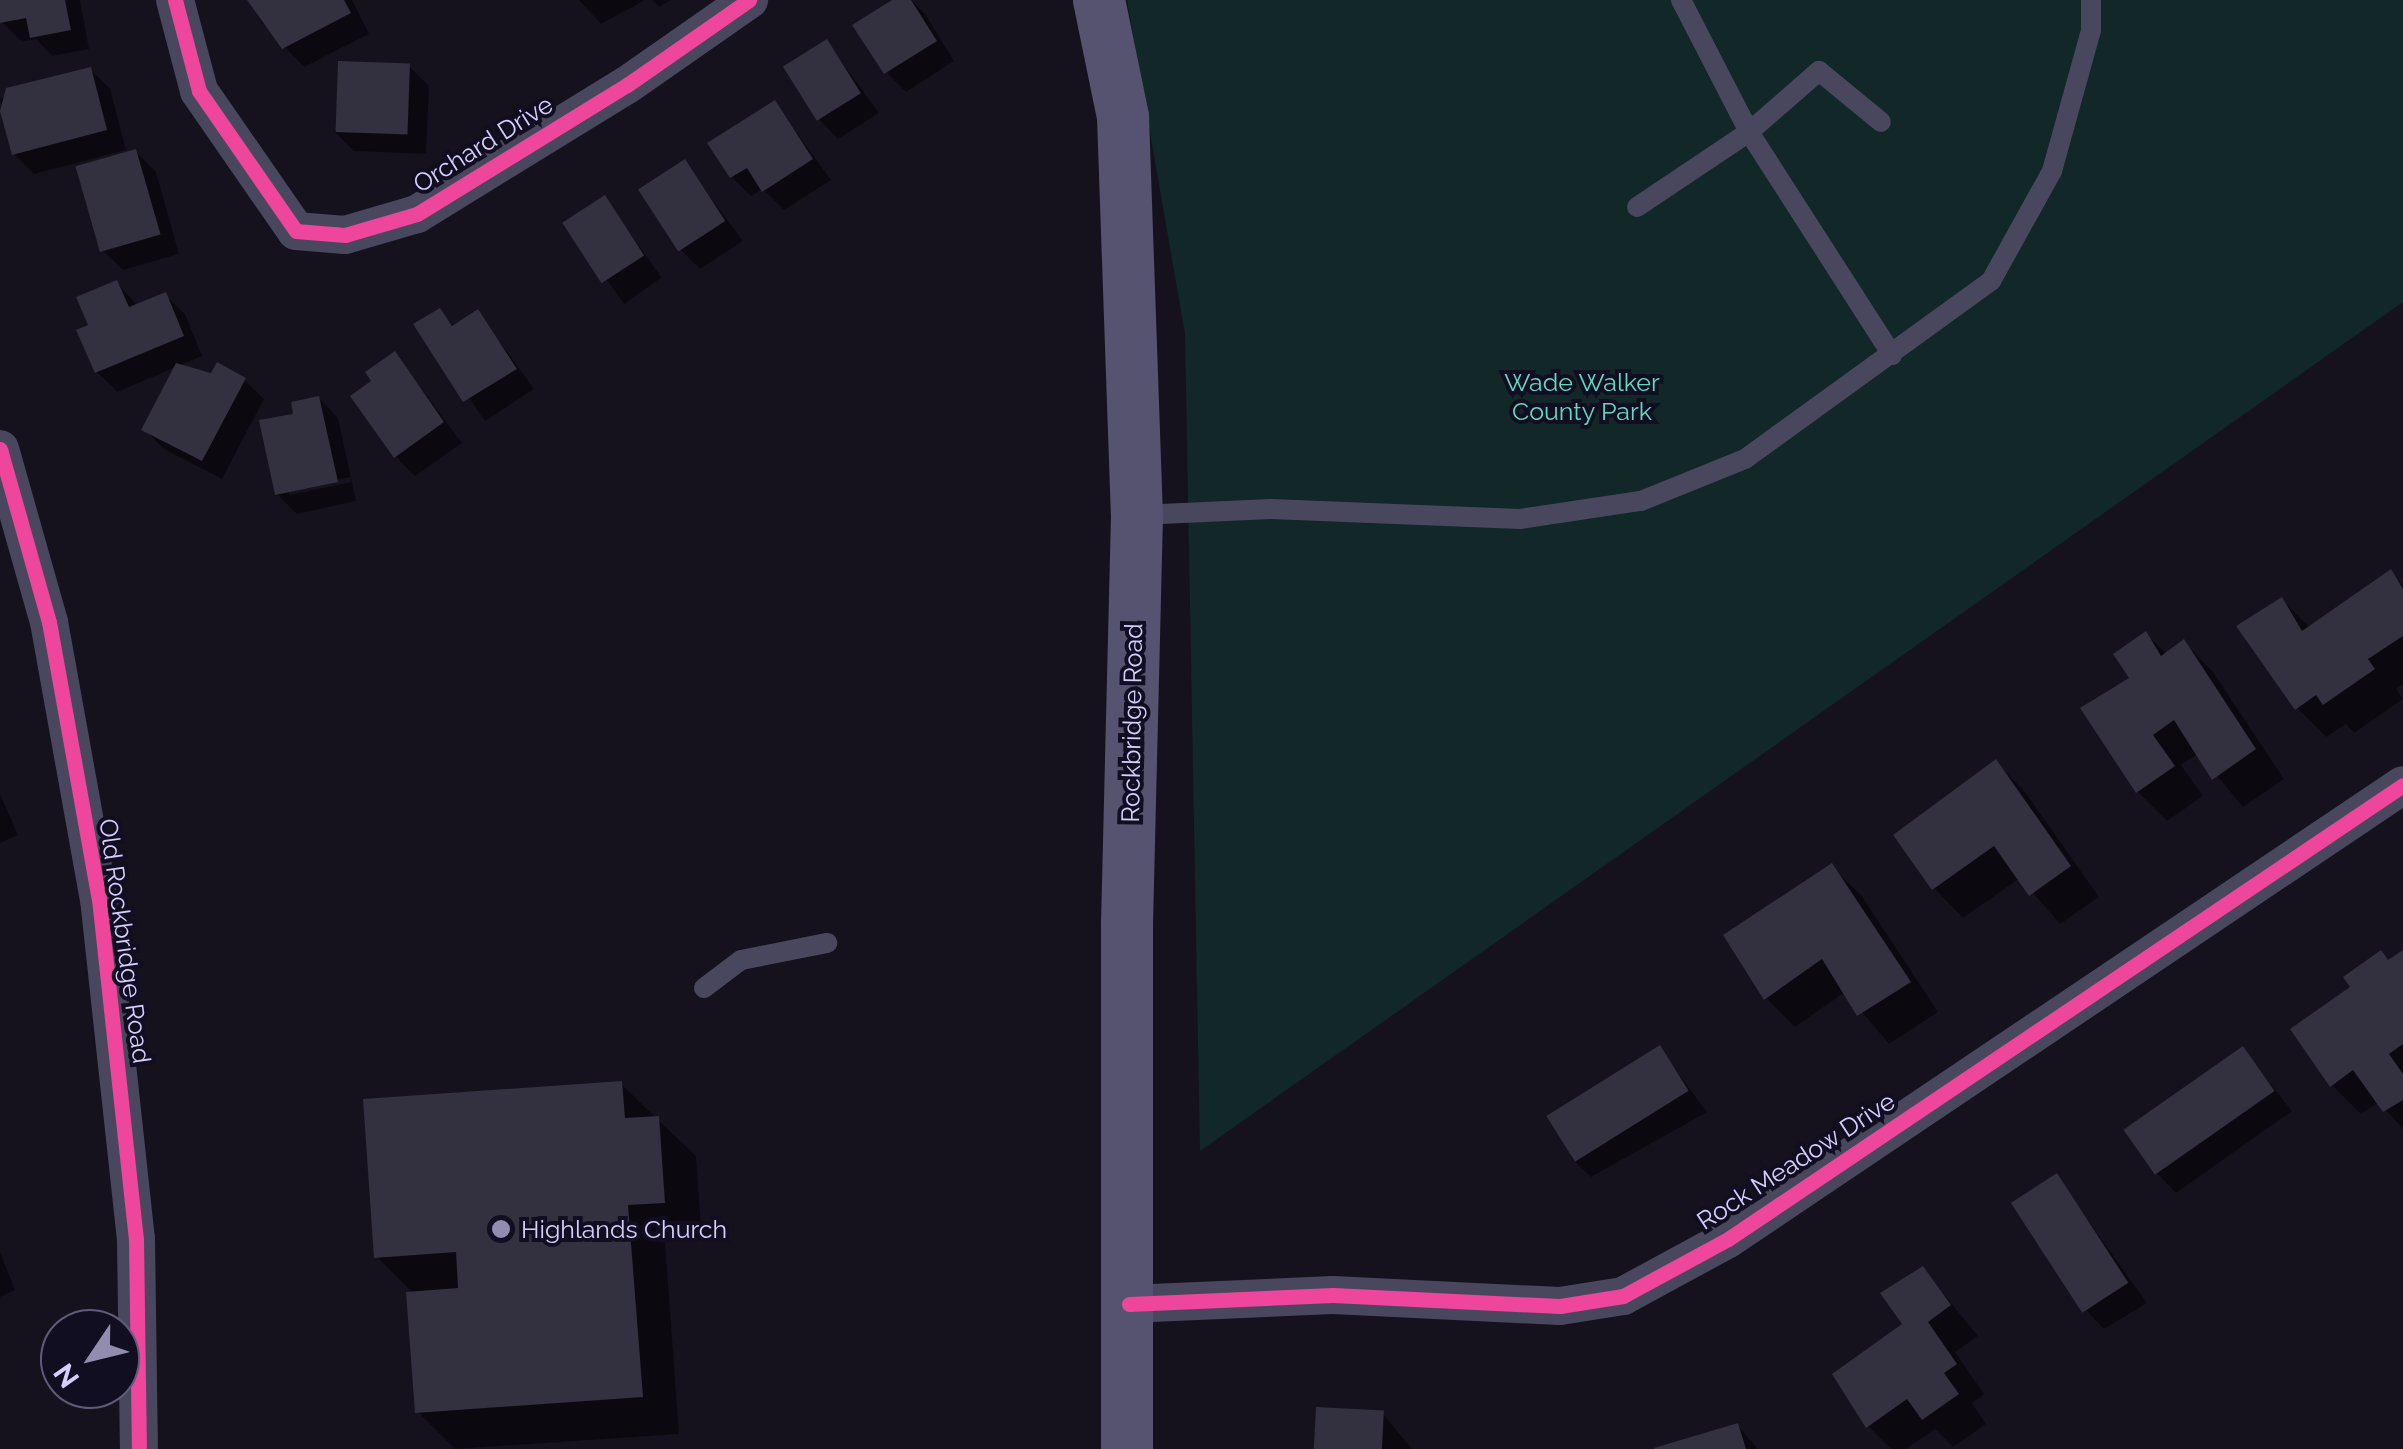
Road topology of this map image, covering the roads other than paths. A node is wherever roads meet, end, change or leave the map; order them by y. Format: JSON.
{"nodes":[{"id":1,"x":175,"y":0,"type":"edge"},
{"id":2,"x":748,"y":0,"type":"edge"},
{"id":3,"x":1099,"y":0,"type":"edge"},
{"id":4,"x":1681,"y":0,"type":"edge"},
{"id":5,"x":2091,"y":0,"type":"edge"},
{"id":6,"x":1882,"y":122,"type":"dead end"},
{"id":7,"x":1750,"y":132,"type":"junction"},
{"id":8,"x":1637,"y":207,"type":"dead end"},
{"id":9,"x":1892,"y":355,"type":"junction"},
{"id":10,"x":0,"y":449,"type":"edge"},
{"id":11,"x":1137,"y":515,"type":"junction"},
{"id":12,"x":2403,"y":785,"type":"edge"},
{"id":13,"x":827,"y":943,"type":"dead end"},
{"id":14,"x":704,"y":988,"type":"dead end"},
{"id":15,"x":1129,"y":1304,"type":"junction"},
{"id":16,"x":139,"y":1449,"type":"edge"},
{"id":17,"x":1127,"y":1449,"type":"edge"}],
"edges":[{"from":1,"to":2,"type":"street","name":"Orchard Drive"},
{"from":3,"to":11,"type":"main road","name":"Rockbridge Road"},
{"from":4,"to":7,"type":"lane"},
{"from":5,"to":9,"type":"lane"},
{"from":6,"to":7,"type":"lane"},
{"from":7,"to":8,"type":"lane"},
{"from":7,"to":9,"type":"lane"},
{"from":9,"to":11,"type":"lane"},
{"from":10,"to":16,"type":"street","name":"Old Rockbridge Road"},
{"from":11,"to":15,"type":"main road","name":"Rockbridge Road"},
{"from":12,"to":15,"type":"street","name":"Rock Meadow Drive"},
{"from":13,"to":14,"type":"lane"},
{"from":15,"to":17,"type":"main road","name":"Rockbridge Road"}]}
